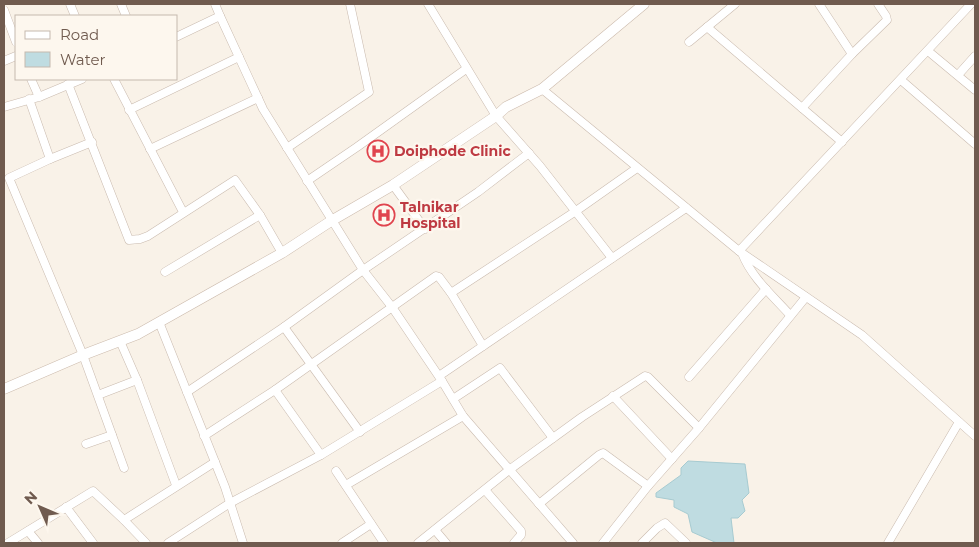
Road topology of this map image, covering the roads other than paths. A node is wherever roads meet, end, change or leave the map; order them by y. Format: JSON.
{"nodes":[{"id":1,"x":215,"y":4,"type":"edge"},
{"id":2,"x":350,"y":4,"type":"edge"},
{"id":3,"x":428,"y":4,"type":"edge"},
{"id":4,"x":644,"y":4,"type":"edge"},
{"id":5,"x":734,"y":4,"type":"edge"},
{"id":6,"x":819,"y":4,"type":"edge"},
{"id":7,"x":878,"y":4,"type":"edge"},
{"id":8,"x":972,"y":4,"type":"edge"},
{"id":9,"x":5,"y":15,"type":"edge"},
{"id":10,"x":220,"y":16,"type":"junction"},
{"id":11,"x":707,"y":27,"type":"junction"},
{"id":12,"x":178,"y":36,"type":"edge"},
{"id":13,"x":15,"y":40,"type":"edge"},
{"id":14,"x":689,"y":42,"type":"dead end"},
{"id":15,"x":928,"y":51,"type":"junction"},
{"id":16,"x":852,"y":54,"type":"junction"},
{"id":17,"x":975,"y":56,"type":"edge"},
{"id":18,"x":239,"y":57,"type":"junction"},
{"id":19,"x":466,"y":69,"type":"junction"},
{"id":20,"x":958,"y":75,"type":"junction"},
{"id":21,"x":31,"y":80,"type":"edge"},
{"id":22,"x":79,"y":80,"type":"edge"},
{"id":23,"x":114,"y":80,"type":"edge"},
{"id":24,"x":901,"y":80,"type":"junction"},
{"id":25,"x":68,"y":84,"type":"junction"},
{"id":26,"x":542,"y":89,"type":"junction"},
{"id":27,"x":975,"y":90,"type":"edge"},
{"id":28,"x":39,"y":97,"type":"junction"},
{"id":29,"x":258,"y":98,"type":"junction"},
{"id":30,"x":29,"y":99,"type":"junction"},
{"id":31,"x":4,"y":107,"type":"edge"},
{"id":32,"x":802,"y":108,"type":"junction"},
{"id":33,"x":129,"y":110,"type":"junction"},
{"id":34,"x":496,"y":116,"type":"junction"},
{"id":35,"x":92,"y":142,"type":"junction"},
{"id":36,"x":842,"y":142,"type":"junction"},
{"id":37,"x":975,"y":144,"type":"edge"},
{"id":38,"x":287,"y":148,"type":"junction"},
{"id":39,"x":150,"y":149,"type":"junction"},
{"id":40,"x":529,"y":153,"type":"junction"},
{"id":41,"x":50,"y":159,"type":"junction"},
{"id":42,"x":637,"y":168,"type":"junction"},
{"id":43,"x":307,"y":181,"type":"junction"},
{"id":44,"x":393,"y":185,"type":"junction"},
{"id":45,"x":686,"y":208,"type":"junction"},
{"id":46,"x":576,"y":211,"type":"junction"},
{"id":47,"x":183,"y":212,"type":"junction"},
{"id":48,"x":260,"y":215,"type":"junction"},
{"id":49,"x":331,"y":221,"type":"junction"},
{"id":50,"x":425,"y":229,"type":"junction"},
{"id":51,"x":282,"y":252,"type":"junction"},
{"id":52,"x":740,"y":252,"type":"junction"},
{"id":53,"x":612,"y":258,"type":"junction"},
{"id":54,"x":363,"y":270,"type":"junction"},
{"id":55,"x":165,"y":272,"type":"dead end"},
{"id":56,"x":766,"y":288,"type":"junction"},
{"id":57,"x":451,"y":292,"type":"junction"},
{"id":58,"x":806,"y":296,"type":"junction"},
{"id":59,"x":392,"y":307,"type":"junction"},
{"id":60,"x":790,"y":315,"type":"junction"},
{"id":61,"x":159,"y":322,"type":"junction"},
{"id":62,"x":284,"y":327,"type":"junction"},
{"id":63,"x":120,"y":341,"type":"junction"},
{"id":64,"x":483,"y":346,"type":"junction"},
{"id":65,"x":83,"y":354,"type":"junction"},
{"id":66,"x":310,"y":365,"type":"junction"},
{"id":67,"x":690,"y":377,"type":"dead end"},
{"id":68,"x":441,"y":379,"type":"junction"},
{"id":69,"x":137,"y":380,"type":"junction"},
{"id":70,"x":4,"y":389,"type":"edge"},
{"id":71,"x":275,"y":390,"type":"junction"},
{"id":72,"x":187,"y":392,"type":"junction"},
{"id":73,"x":98,"y":396,"type":"junction"},
{"id":74,"x":613,"y":396,"type":"junction"},
{"id":75,"x":453,"y":399,"type":"junction"},
{"id":76,"x":464,"y":416,"type":"junction"},
{"id":77,"x":959,"y":422,"type":"junction"},
{"id":78,"x":699,"y":428,"type":"junction"},
{"id":79,"x":360,"y":432,"type":"junction"},
{"id":80,"x":112,"y":435,"type":"junction"},
{"id":81,"x":204,"y":436,"type":"junction"},
{"id":82,"x":975,"y":436,"type":"edge"},
{"id":83,"x":553,"y":438,"type":"junction"},
{"id":84,"x":86,"y":444,"type":"dead end"},
{"id":85,"x":321,"y":455,"type":"junction"},
{"id":86,"x":672,"y":459,"type":"junction"},
{"id":87,"x":215,"y":462,"type":"junction"},
{"id":88,"x":124,"y":468,"type":"dead end"},
{"id":89,"x":509,"y":470,"type":"junction"},
{"id":90,"x":336,"y":471,"type":"dead end"},
{"id":91,"x":176,"y":485,"type":"junction"},
{"id":92,"x":346,"y":485,"type":"junction"},
{"id":93,"x":648,"y":486,"type":"junction"},
{"id":94,"x":485,"y":490,"type":"junction"},
{"id":95,"x":230,"y":503,"type":"junction"},
{"id":96,"x":539,"y":504,"type":"junction"},
{"id":97,"x":66,"y":507,"type":"junction"},
{"id":98,"x":124,"y":520,"type":"junction"},
{"id":99,"x":370,"y":524,"type":"junction"},
{"id":100,"x":435,"y":530,"type":"junction"},
{"id":101,"x":28,"y":531,"type":"junction"},
{"id":102,"x":8,"y":543,"type":"edge"},
{"id":103,"x":38,"y":543,"type":"edge"},
{"id":104,"x":93,"y":543,"type":"edge"},
{"id":105,"x":146,"y":543,"type":"edge"},
{"id":106,"x":168,"y":543,"type":"edge"},
{"id":107,"x":243,"y":543,"type":"edge"},
{"id":108,"x":342,"y":543,"type":"edge"},
{"id":109,"x":384,"y":543,"type":"edge"},
{"id":110,"x":418,"y":543,"type":"edge"},
{"id":111,"x":446,"y":543,"type":"edge"},
{"id":112,"x":514,"y":543,"type":"edge"},
{"id":113,"x":573,"y":543,"type":"edge"},
{"id":114,"x":603,"y":543,"type":"edge"},
{"id":115,"x":642,"y":543,"type":"edge"},
{"id":116,"x":686,"y":543,"type":"edge"},
{"id":117,"x":888,"y":543,"type":"edge"}],
"edges":[{"from":1,"to":10,"type":"street"},
{"from":2,"to":38,"type":"street"},
{"from":3,"to":19,"type":"street"},
{"from":4,"to":26,"type":"street"},
{"from":5,"to":11,"type":"street"},
{"from":6,"to":16,"type":"street"},
{"from":7,"to":16,"type":"street"},
{"from":8,"to":15,"type":"street"},
{"from":9,"to":13,"type":"street"},
{"from":10,"to":12,"type":"street"},
{"from":10,"to":18,"type":"street"},
{"from":11,"to":14,"type":"street"},
{"from":11,"to":32,"type":"street"},
{"from":15,"to":20,"type":"street"},
{"from":15,"to":24,"type":"street"},
{"from":16,"to":32,"type":"street"},
{"from":17,"to":20,"type":"street"},
{"from":18,"to":29,"type":"street"},
{"from":18,"to":33,"type":"street"},
{"from":19,"to":34,"type":"street"},
{"from":19,"to":43,"type":"street"},
{"from":20,"to":27,"type":"street"},
{"from":21,"to":28,"type":"street"},
{"from":22,"to":25,"type":"street"},
{"from":23,"to":33,"type":"street"},
{"from":24,"to":36,"type":"street"},
{"from":24,"to":37,"type":"street"},
{"from":25,"to":28,"type":"street"},
{"from":25,"to":35,"type":"street"},
{"from":26,"to":34,"type":"street"},
{"from":26,"to":42,"type":"street"},
{"from":28,"to":30,"type":"street"},
{"from":29,"to":38,"type":"street"},
{"from":29,"to":39,"type":"street"},
{"from":30,"to":31,"type":"street"},
{"from":30,"to":41,"type":"street"},
{"from":32,"to":36,"type":"street"},
{"from":33,"to":39,"type":"street"},
{"from":34,"to":40,"type":"street"},
{"from":34,"to":44,"type":"street"},
{"from":35,"to":41,"type":"street"},
{"from":35,"to":47,"type":"street"},
{"from":36,"to":52,"type":"street"},
{"from":38,"to":43,"type":"street"},
{"from":39,"to":47,"type":"street"},
{"from":40,"to":46,"type":"street"},
{"from":40,"to":50,"type":"street"},
{"from":41,"to":65,"type":"street"},
{"from":42,"to":45,"type":"street"},
{"from":42,"to":46,"type":"street"},
{"from":43,"to":49,"type":"street"},
{"from":44,"to":49,"type":"street"},
{"from":44,"to":50,"type":"street"},
{"from":45,"to":52,"type":"street"},
{"from":45,"to":53,"type":"street"},
{"from":46,"to":53,"type":"street"},
{"from":46,"to":57,"type":"street"},
{"from":47,"to":48,"type":"street"},
{"from":48,"to":51,"type":"street"},
{"from":48,"to":55,"type":"street"},
{"from":49,"to":51,"type":"street"},
{"from":49,"to":54,"type":"street"},
{"from":50,"to":54,"type":"street"},
{"from":51,"to":61,"type":"street"},
{"from":52,"to":56,"type":"street"},
{"from":52,"to":58,"type":"street"},
{"from":53,"to":64,"type":"street"},
{"from":54,"to":59,"type":"street"},
{"from":54,"to":62,"type":"street"},
{"from":56,"to":60,"type":"street"},
{"from":56,"to":67,"type":"street"},
{"from":57,"to":59,"type":"street"},
{"from":57,"to":64,"type":"street"},
{"from":58,"to":60,"type":"street"},
{"from":58,"to":77,"type":"street"},
{"from":59,"to":66,"type":"street"},
{"from":59,"to":68,"type":"street"},
{"from":60,"to":78,"type":"street"},
{"from":61,"to":63,"type":"street"},
{"from":61,"to":72,"type":"street"},
{"from":62,"to":66,"type":"street"},
{"from":62,"to":72,"type":"street"},
{"from":63,"to":65,"type":"street"},
{"from":63,"to":69,"type":"street"},
{"from":64,"to":68,"type":"street"},
{"from":65,"to":70,"type":"street"},
{"from":65,"to":73,"type":"street"},
{"from":66,"to":71,"type":"street"},
{"from":66,"to":79,"type":"street"},
{"from":68,"to":75,"type":"street"},
{"from":68,"to":79,"type":"street"},
{"from":69,"to":73,"type":"street"},
{"from":69,"to":91,"type":"street"},
{"from":71,"to":81,"type":"street"},
{"from":71,"to":85,"type":"street"},
{"from":72,"to":81,"type":"street"},
{"from":73,"to":80,"type":"street"},
{"from":74,"to":78,"type":"street"},
{"from":74,"to":83,"type":"street"},
{"from":74,"to":86,"type":"street"},
{"from":75,"to":76,"type":"street"},
{"from":75,"to":83,"type":"street"},
{"from":76,"to":89,"type":"street"},
{"from":76,"to":92,"type":"street"},
{"from":77,"to":82,"type":"street"},
{"from":77,"to":117,"type":"street"},
{"from":78,"to":86,"type":"street"},
{"from":79,"to":85,"type":"street"},
{"from":80,"to":84,"type":"street"},
{"from":80,"to":88,"type":"street"},
{"from":81,"to":87,"type":"street"},
{"from":83,"to":89,"type":"street"},
{"from":85,"to":95,"type":"street"},
{"from":86,"to":93,"type":"street"},
{"from":87,"to":91,"type":"street"},
{"from":87,"to":95,"type":"street"},
{"from":89,"to":94,"type":"street"},
{"from":89,"to":96,"type":"street"},
{"from":90,"to":92,"type":"street"},
{"from":91,"to":98,"type":"street"},
{"from":92,"to":99,"type":"street"},
{"from":93,"to":96,"type":"street"},
{"from":93,"to":114,"type":"street"},
{"from":94,"to":100,"type":"street"},
{"from":94,"to":112,"type":"street"},
{"from":95,"to":106,"type":"street"},
{"from":95,"to":107,"type":"street"},
{"from":96,"to":113,"type":"street"},
{"from":97,"to":98,"type":"street"},
{"from":97,"to":101,"type":"street"},
{"from":97,"to":104,"type":"street"},
{"from":98,"to":105,"type":"street"},
{"from":99,"to":108,"type":"street"},
{"from":99,"to":109,"type":"street"},
{"from":100,"to":110,"type":"street"},
{"from":100,"to":111,"type":"street"},
{"from":101,"to":102,"type":"street"},
{"from":101,"to":103,"type":"street"},
{"from":115,"to":116,"type":"street"}]}
